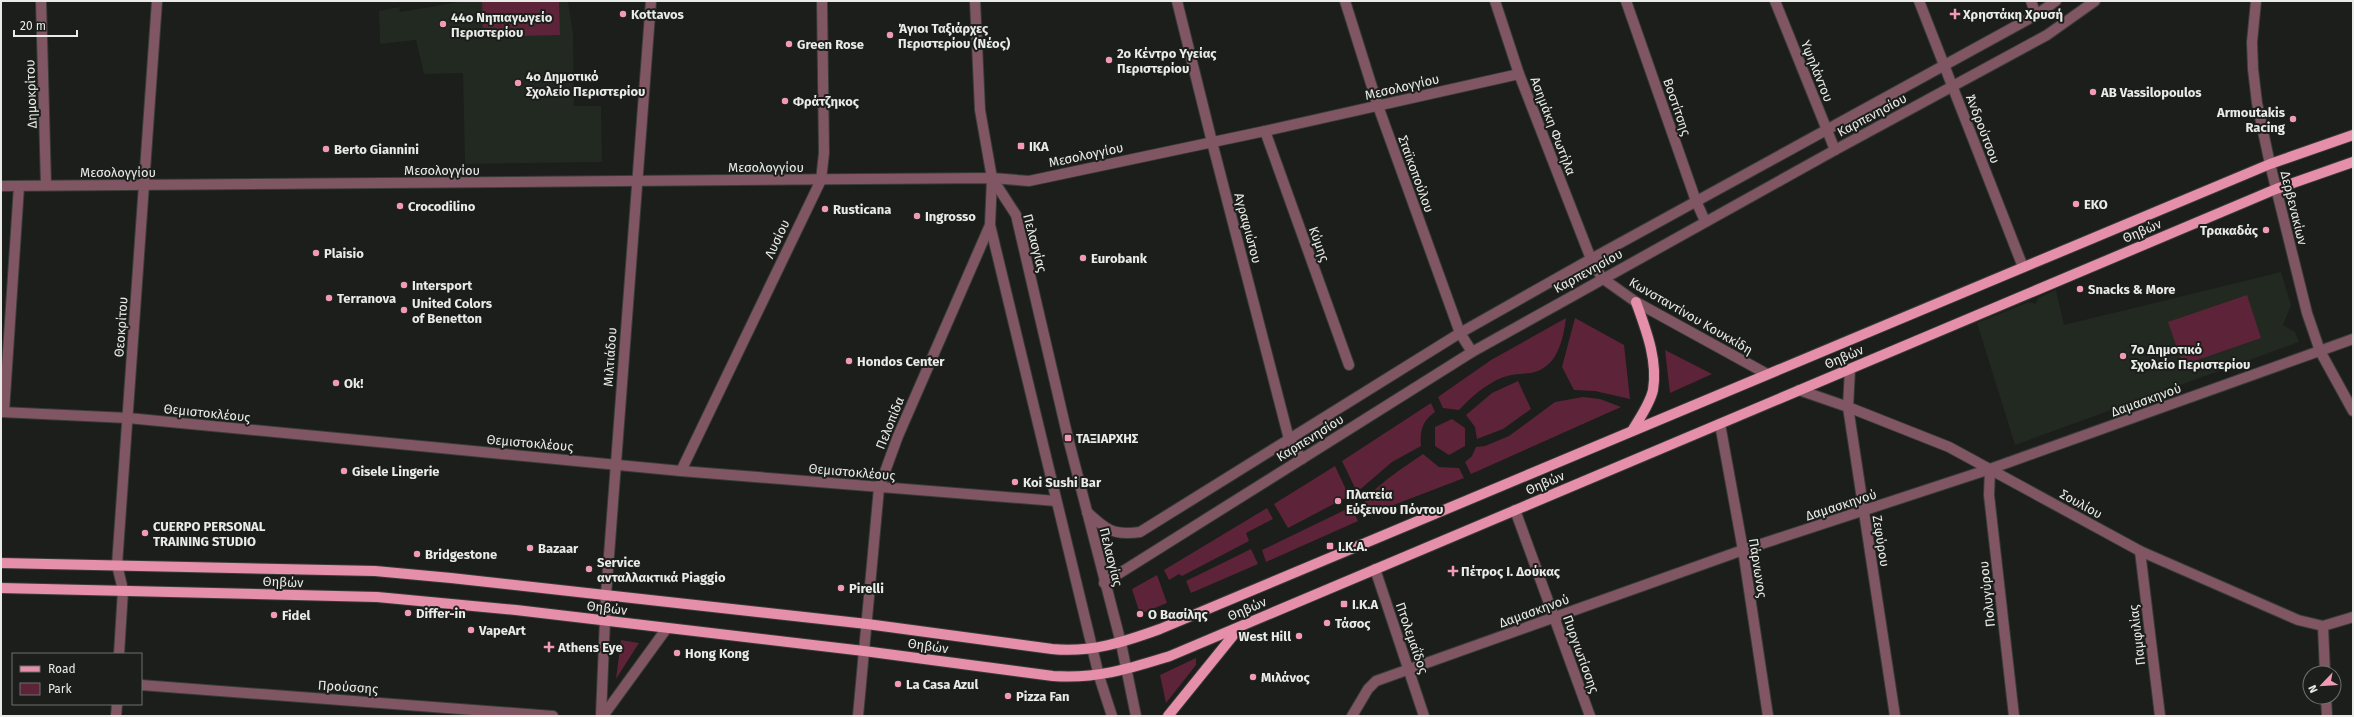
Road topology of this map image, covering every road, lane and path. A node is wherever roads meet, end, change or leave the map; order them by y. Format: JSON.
{"nodes":[{"id":1,"x":41,"y":1,"type":"edge"},
{"id":2,"x":157,"y":1,"type":"edge"},
{"id":3,"x":651,"y":1,"type":"edge"},
{"id":4,"x":822,"y":1,"type":"edge"},
{"id":5,"x":975,"y":1,"type":"edge"},
{"id":6,"x":1177,"y":1,"type":"edge"},
{"id":7,"x":1345,"y":1,"type":"edge"},
{"id":8,"x":1495,"y":1,"type":"edge"},
{"id":9,"x":1626,"y":1,"type":"edge"},
{"id":10,"x":1775,"y":1,"type":"edge"},
{"id":11,"x":1919,"y":1,"type":"edge"},
{"id":12,"x":2031,"y":1,"type":"edge"},
{"id":13,"x":2056,"y":1,"type":"edge"},
{"id":14,"x":2094,"y":1,"type":"edge"},
{"id":15,"x":2256,"y":1,"type":"edge"},
{"id":16,"x":2036,"y":15,"type":"junction"},
{"id":17,"x":1944,"y":66,"type":"junction"},
{"id":18,"x":1519,"y":74,"type":"junction"},
{"id":19,"x":1952,"y":88,"type":"junction"},
{"id":20,"x":1378,"y":106,"type":"junction"},
{"id":21,"x":1826,"y":130,"type":"junction"},
{"id":22,"x":1265,"y":131,"type":"junction"},
{"id":23,"x":2353,"y":135,"type":"edge"},
{"id":24,"x":1212,"y":142,"type":"junction"},
{"id":25,"x":1834,"y":150,"type":"junction"},
{"id":26,"x":2353,"y":162,"type":"edge"},
{"id":27,"x":2270,"y":164,"type":"junction"},
{"id":28,"x":992,"y":178,"type":"junction"},
{"id":29,"x":821,"y":180,"type":"junction"},
{"id":30,"x":636,"y":181,"type":"junction"},
{"id":31,"x":143,"y":185,"type":"junction"},
{"id":32,"x":1,"y":186,"type":"edge"},
{"id":33,"x":19,"y":186,"type":"junction"},
{"id":34,"x":46,"y":186,"type":"junction"},
{"id":35,"x":2276,"y":189,"type":"junction"},
{"id":36,"x":1696,"y":201,"type":"junction"},
{"id":37,"x":1705,"y":221,"type":"junction"},
{"id":38,"x":990,"y":224,"type":"junction"},
{"id":39,"x":1590,"y":259,"type":"junction"},
{"id":40,"x":2023,"y":267,"type":"junction"},
{"id":41,"x":1602,"y":278,"type":"junction"},
{"id":42,"x":1636,"y":302,"type":"junction"},
{"id":43,"x":1460,"y":333,"type":"junction"},
{"id":44,"x":2353,"y":339,"type":"edge"},
{"id":45,"x":2320,"y":351,"type":"junction"},
{"id":46,"x":1472,"y":352,"type":"junction"},
{"id":47,"x":1349,"y":365,"type":"dead end"},
{"id":48,"x":1850,"y":369,"type":"junction"},
{"id":49,"x":1768,"y":374,"type":"junction"},
{"id":50,"x":1798,"y":390,"type":"junction"},
{"id":51,"x":1848,"y":407,"type":"junction"},
{"id":52,"x":2353,"y":410,"type":"edge"},
{"id":53,"x":3,"y":412,"type":"edge"},
{"id":54,"x":128,"y":418,"type":"junction"},
{"id":55,"x":1720,"y":424,"type":"junction"},
{"id":56,"x":1632,"y":431,"type":"junction"},
{"id":57,"x":1289,"y":439,"type":"junction"},
{"id":58,"x":1302,"y":458,"type":"junction"},
{"id":59,"x":615,"y":463,"type":"junction"},
{"id":60,"x":1990,"y":469,"type":"junction"},
{"id":61,"x":681,"y":471,"type":"junction"},
{"id":62,"x":879,"y":488,"type":"junction"},
{"id":63,"x":1056,"y":500,"type":"junction"},
{"id":64,"x":1515,"y":510,"type":"junction"},
{"id":65,"x":1086,"y":512,"type":"junction"},
{"id":66,"x":1863,"y":512,"type":"junction"},
{"id":67,"x":1743,"y":550,"type":"junction"},
{"id":68,"x":2140,"y":551,"type":"junction"},
{"id":69,"x":1,"y":563,"type":"edge"},
{"id":70,"x":117,"y":565,"type":"junction"},
{"id":71,"x":1375,"y":569,"type":"junction"},
{"id":72,"x":1104,"y":583,"type":"junction"},
{"id":73,"x":1,"y":588,"type":"edge"},
{"id":74,"x":123,"y":590,"type":"junction"},
{"id":75,"x":606,"y":595,"type":"junction"},
{"id":76,"x":1554,"y":617,"type":"junction"},
{"id":77,"x":2353,"y":617,"type":"edge"},
{"id":78,"x":605,"y":622,"type":"junction"},
{"id":79,"x":867,"y":624,"type":"junction"},
{"id":80,"x":1242,"y":625,"type":"junction"},
{"id":81,"x":2323,"y":626,"type":"junction"},
{"id":82,"x":667,"y":628,"type":"junction"},
{"id":83,"x":1120,"y":643,"type":"junction"},
{"id":84,"x":1093,"y":650,"type":"junction"},
{"id":85,"x":864,"y":651,"type":"junction"},
{"id":86,"x":119,"y":653,"type":"edge"},
{"id":87,"x":2325,"y":665,"type":"edge"},
{"id":88,"x":1126,"y":669,"type":"junction"},
{"id":89,"x":1410,"y":669,"type":"junction"},
{"id":90,"x":1099,"y":676,"type":"junction"},
{"id":91,"x":142,"y":685,"type":"edge"},
{"id":92,"x":117,"y":705,"type":"edge"},
{"id":93,"x":2326,"y":705,"type":"edge"},
{"id":94,"x":116,"y":716,"type":"edge"},
{"id":95,"x":553,"y":716,"type":"edge"},
{"id":96,"x":602,"y":716,"type":"edge"},
{"id":97,"x":858,"y":716,"type":"edge"},
{"id":98,"x":1112,"y":716,"type":"edge"},
{"id":99,"x":1136,"y":716,"type":"edge"},
{"id":100,"x":1168,"y":716,"type":"edge"},
{"id":101,"x":1352,"y":716,"type":"edge"},
{"id":102,"x":1424,"y":716,"type":"edge"},
{"id":103,"x":1590,"y":716,"type":"edge"},
{"id":104,"x":1768,"y":716,"type":"edge"},
{"id":105,"x":1895,"y":716,"type":"edge"},
{"id":106,"x":2014,"y":716,"type":"edge"},
{"id":107,"x":2160,"y":716,"type":"edge"},
{"id":108,"x":2327,"y":716,"type":"edge"}],
"edges":[{"from":1,"to":34,"type":"street","name":"Δημοκρίτου"},
{"from":2,"to":31,"type":"street","name":"Θεοκρίτου"},
{"from":3,"to":30,"type":"street","name":"Μιλτιάδου"},
{"from":4,"to":29,"type":"street","name":"Λυσίου"},
{"from":5,"to":28,"type":"street"},
{"from":6,"to":24,"type":"street","name":"Αγραφιώτου"},
{"from":7,"to":20,"type":"street","name":"Σταϊκοπούλου"},
{"from":8,"to":18,"type":"street","name":"Ασημάκη Φωτήλα"},
{"from":9,"to":36,"type":"street","name":"Βοστίτσης"},
{"from":10,"to":21,"type":"street","name":"Υψηλάντου"},
{"from":11,"to":17,"type":"street","name":"Άνδρούτσου"},
{"from":12,"to":16,"type":"street"},
{"from":13,"to":16,"type":"street","name":"Καρπενησίου"},
{"from":14,"to":19,"type":"street","name":"Καρπενησίου"},
{"from":15,"to":27,"type":"street","name":"Δερβενακίων"},
{"from":16,"to":17,"type":"street","name":"Καρπενησίου"},
{"from":17,"to":19,"type":"street","name":"Άνδρούτσου"},
{"from":17,"to":21,"type":"street","name":"Καρπενησίου"},
{"from":18,"to":20,"type":"street","name":"Μεσολογγίου"},
{"from":18,"to":39,"type":"street","name":"Ασημάκη Φωτήλα"},
{"from":19,"to":25,"type":"street","name":"Καρπενησίου"},
{"from":19,"to":40,"type":"street","name":"Άνδρούτσου"},
{"from":20,"to":22,"type":"street","name":"Μεσολογγίου"},
{"from":20,"to":43,"type":"street","name":"Σταϊκοπούλου"},
{"from":21,"to":25,"type":"street","name":"Υψηλάντου"},
{"from":21,"to":36,"type":"street","name":"Καρπενησίου"},
{"from":22,"to":24,"type":"street","name":"Μεσολογγίου"},
{"from":22,"to":47,"type":"street","name":"Κύμης"},
{"from":23,"to":27,"type":"main road","name":"Θηβών"},
{"from":24,"to":28,"type":"street","name":"Μεσολογγίου"},
{"from":24,"to":57,"type":"street","name":"Αγραφιώτου"},
{"from":25,"to":37,"type":"street","name":"Καρπενησίου"},
{"from":26,"to":35,"type":"main road","name":"Θηβών"},
{"from":27,"to":35,"type":"street","name":"Δερβενακίων"},
{"from":27,"to":40,"type":"main road","name":"Θηβών"},
{"from":28,"to":29,"type":"street","name":"Μεσολογγίου"},
{"from":28,"to":38,"type":"street"},
{"from":28,"to":65,"type":"street","name":"Πελασγίας"},
{"from":29,"to":30,"type":"street","name":"Μεσολογγίου"},
{"from":29,"to":61,"type":"street","name":"Λυσίου"},
{"from":30,"to":31,"type":"street","name":"Μεσολογγίου"},
{"from":30,"to":59,"type":"street","name":"Μιλτιάδου"},
{"from":31,"to":34,"type":"street","name":"Μεσολογγίου"},
{"from":31,"to":54,"type":"street","name":"Θεοκρίτου"},
{"from":32,"to":33,"type":"street","name":"Μεσολογγίου"},
{"from":33,"to":34,"type":"street","name":"Μεσολογγίου"},
{"from":33,"to":53,"type":"street"},
{"from":35,"to":45,"type":"street","name":"Δερβενακίων"},
{"from":35,"to":48,"type":"main road","name":"Θηβών"},
{"from":36,"to":37,"type":"street","name":"Βοστίτσης"},
{"from":36,"to":39,"type":"street","name":"Καρπενησίου"},
{"from":37,"to":41,"type":"street","name":"Καρπενησίου"},
{"from":38,"to":62,"type":"street","name":"Πελοπίδα"},
{"from":38,"to":63,"type":"street"},
{"from":39,"to":41,"type":"street","name":"Κωνσταντίνου Κουκκίδη"},
{"from":39,"to":43,"type":"street","name":"Καρπενησίου"},
{"from":40,"to":49,"type":"main road","name":"Θηβών"},
{"from":41,"to":42,"type":"street","name":"Κωνσταντίνου Κουκκίδη"},
{"from":41,"to":46,"type":"street","name":"Καρπενησίου"},
{"from":42,"to":49,"type":"street","name":"Κωνσταντίνου Κουκκίδη"},
{"from":42,"to":56,"type":"main road"},
{"from":43,"to":46,"type":"street","name":"Σταϊκοπούλου"},
{"from":43,"to":57,"type":"street","name":"Καρπενησίου"},
{"from":44,"to":45,"type":"street","name":"Δαμασκηνού"},
{"from":45,"to":52,"type":"street","name":"Δερβενακίων"},
{"from":45,"to":60,"type":"street","name":"Δαμασκηνού"},
{"from":46,"to":58,"type":"street","name":"Καρπενησίου"},
{"from":48,"to":50,"type":"main road","name":"Θηβών"},
{"from":48,"to":51,"type":"street","name":"Ζεφύρου"},
{"from":49,"to":56,"type":"main road","name":"Θηβών"},
{"from":50,"to":51,"type":"street","name":"Σουλίου"},
{"from":50,"to":55,"type":"main road","name":"Θηβών"},
{"from":51,"to":60,"type":"street","name":"Σουλίου"},
{"from":51,"to":66,"type":"street","name":"Ζεφύρου"},
{"from":53,"to":54,"type":"street","name":"Θεμιστοκλέους"},
{"from":54,"to":59,"type":"street","name":"Θεμιστοκλέους"},
{"from":54,"to":70,"type":"street","name":"Θεοκρίτου"},
{"from":55,"to":64,"type":"main road","name":"Θηβών"},
{"from":55,"to":67,"type":"street","name":"Πάρνωνος"},
{"from":56,"to":83,"type":"main road","name":"Θηβών"},
{"from":57,"to":58,"type":"street","name":"Αγραφιώτου"},
{"from":57,"to":65,"type":"street","name":"Καρπενησίου"},
{"from":58,"to":72,"type":"street","name":"Καρπενησίου"},
{"from":59,"to":61,"type":"street","name":"Θεμιστοκλέους"},
{"from":59,"to":75,"type":"street","name":"Μιλτιάδου"},
{"from":60,"to":66,"type":"street","name":"Δαμασκηνού"},
{"from":60,"to":68,"type":"street","name":"Σουλίου"},
{"from":60,"to":106,"type":"street","name":"Πολυγύρου"},
{"from":61,"to":62,"type":"street","name":"Θεμιστοκλέους"},
{"from":62,"to":63,"type":"street","name":"Θεμιστοκλέους"},
{"from":62,"to":79,"type":"street","name":"Πελοπίδα"},
{"from":63,"to":84,"type":"street"},
{"from":64,"to":71,"type":"main road","name":"Θηβών"},
{"from":64,"to":76,"type":"street","name":"Πυργιωτίσσης"},
{"from":65,"to":72,"type":"street","name":"Πελασγίας"},
{"from":66,"to":67,"type":"street","name":"Δαμασκηνού"},
{"from":66,"to":105,"type":"street","name":"Ζεφύρου"},
{"from":67,"to":76,"type":"street","name":"Δαμασκηνού"},
{"from":67,"to":104,"type":"street","name":"Πάρνωνος"},
{"from":68,"to":81,"type":"street","name":"Σουλίου"},
{"from":68,"to":107,"type":"street","name":"Παμφιλίας"},
{"from":69,"to":70,"type":"main road","name":"Θηβών"},
{"from":70,"to":74,"type":"street","name":"Θεοκρίτου"},
{"from":70,"to":75,"type":"main road","name":"Θηβών"},
{"from":71,"to":80,"type":"main road","name":"Θηβών"},
{"from":71,"to":89,"type":"street","name":"Πτολεμαΐδος"},
{"from":72,"to":83,"type":"street","name":"Πελασγίας"},
{"from":73,"to":74,"type":"main road","name":"Θηβών"},
{"from":74,"to":78,"type":"main road","name":"Θηβών"},
{"from":74,"to":86,"type":"street","name":"Θεοκρίτου"},
{"from":75,"to":78,"type":"street","name":"Μιλτιάδου"},
{"from":75,"to":79,"type":"main road","name":"Θηβών"},
{"from":76,"to":89,"type":"street","name":"Δαμασκηνού"},
{"from":76,"to":103,"type":"street","name":"Πυργιωτίσσης"},
{"from":77,"to":81,"type":"street"},
{"from":78,"to":82,"type":"main road","name":"Θηβών"},
{"from":78,"to":96,"type":"street","name":"Μιλτιάδου"},
{"from":79,"to":84,"type":"main road","name":"Θηβών"},
{"from":79,"to":85,"type":"street","name":"Πελοπίδα"},
{"from":80,"to":88,"type":"main road","name":"Θηβών"},
{"from":80,"to":100,"type":"main road"},
{"from":81,"to":87,"type":"street"},
{"from":82,"to":85,"type":"main road","name":"Θηβών"},
{"from":82,"to":96,"type":"street"},
{"from":83,"to":84,"type":"main road","name":"Θηβών"},
{"from":83,"to":88,"type":"street","name":"Πελασγίας"},
{"from":84,"to":90,"type":"street"},
{"from":85,"to":90,"type":"main road","name":"Θηβών"},
{"from":85,"to":97,"type":"street","name":"Πελοπίδα"},
{"from":88,"to":90,"type":"main road","name":"Θηβών"},
{"from":88,"to":99,"type":"street","name":"Πελασγίας"},
{"from":89,"to":101,"type":"street","name":"Δαμασκηνού"},
{"from":89,"to":102,"type":"street","name":"Πτολεμαΐδος"},
{"from":90,"to":98,"type":"street"},
{"from":91,"to":95,"type":"street","name":"Προύσσης"},
{"from":92,"to":94,"type":"street"},
{"from":93,"to":108,"type":"street"}]}
